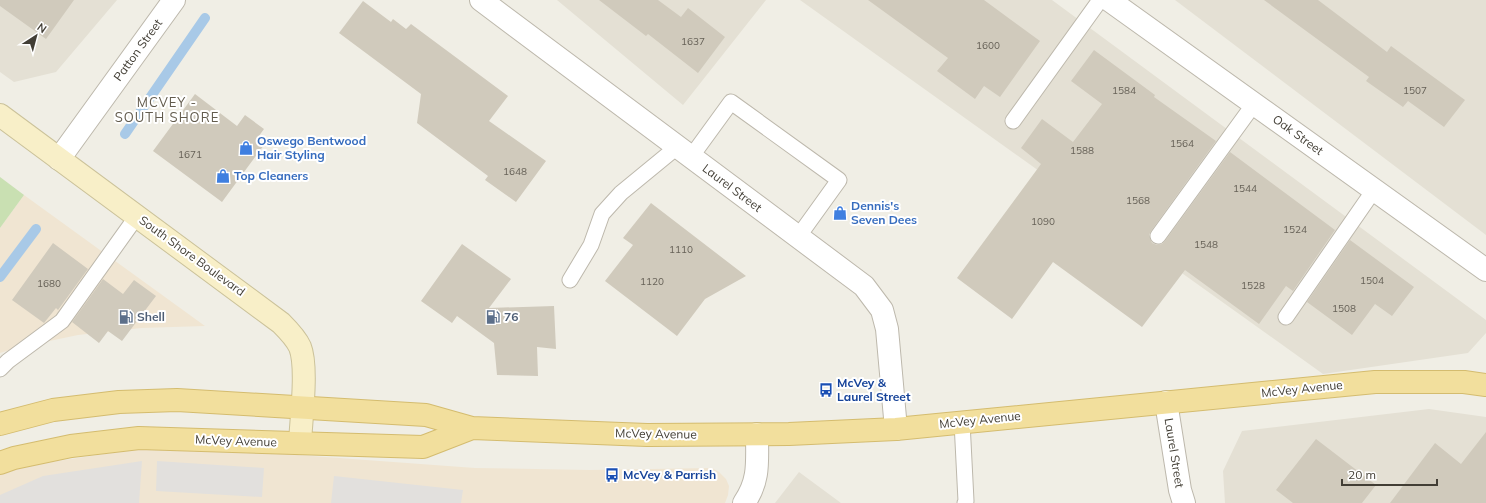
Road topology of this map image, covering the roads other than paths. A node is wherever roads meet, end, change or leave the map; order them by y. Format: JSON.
{"nodes":[{"id":1,"x":174,"y":0,"type":"edge"},
{"id":2,"x":481,"y":0,"type":"edge"},
{"id":3,"x":1100,"y":0,"type":"edge"},
{"id":4,"x":1109,"y":0,"type":"edge"},
{"id":5,"x":1254,"y":104,"type":"junction"},
{"id":6,"x":0,"y":115,"type":"edge"},
{"id":7,"x":1013,"y":121,"type":"dead end"},
{"id":8,"x":684,"y":152,"type":"junction"},
{"id":9,"x":59,"y":159,"type":"junction"},
{"id":10,"x":1374,"y":190,"type":"junction"},
{"id":11,"x":137,"y":216,"type":"junction"},
{"id":12,"x":1158,"y":236,"type":"dead end"},
{"id":13,"x":798,"y":237,"type":"junction"},
{"id":14,"x":1486,"y":270,"type":"edge"},
{"id":15,"x":570,"y":280,"type":"dead end"},
{"id":16,"x":1286,"y":317,"type":"dead end"},
{"id":17,"x":0,"y":369,"type":"edge"},
{"id":18,"x":1486,"y":386,"type":"edge"},
{"id":19,"x":1166,"y":402,"type":"junction"},
{"id":20,"x":302,"y":407,"type":"junction"},
{"id":21,"x":962,"y":422,"type":"junction"},
{"id":22,"x":0,"y":424,"type":"edge"},
{"id":23,"x":472,"y":428,"type":"junction"},
{"id":24,"x":896,"y":429,"type":"junction"},
{"id":25,"x":757,"y":434,"type":"junction"},
{"id":26,"x":300,"y":442,"type":"junction"},
{"id":27,"x":0,"y":463,"type":"edge"},
{"id":28,"x":744,"y":503,"type":"edge"},
{"id":29,"x":965,"y":503,"type":"edge"},
{"id":30,"x":1184,"y":503,"type":"edge"}],
"edges":[{"from":1,"to":9,"type":"street","name":"Patton Street"},
{"from":2,"to":8,"type":"street","name":"Laurel Street"},
{"from":3,"to":7,"type":"lane"},
{"from":4,"to":5,"type":"street","name":"Oak Street"},
{"from":5,"to":10,"type":"street","name":"Oak Street"},
{"from":5,"to":12,"type":"lane"},
{"from":6,"to":9,"type":"main road","name":"South Shore Boulevard"},
{"from":8,"to":13,"type":"street","name":"Laurel Street"},
{"from":8,"to":13,"type":"lane"},
{"from":8,"to":15,"type":"lane"},
{"from":9,"to":11,"type":"main road","name":"South Shore Boulevard"},
{"from":10,"to":14,"type":"street","name":"Oak Street"},
{"from":10,"to":16,"type":"lane"},
{"from":11,"to":17,"type":"lane"},
{"from":11,"to":20,"type":"main road","name":"South Shore Boulevard"},
{"from":13,"to":24,"type":"street","name":"Laurel Street"},
{"from":18,"to":19,"type":"main road","name":"McVey Avenue"},
{"from":19,"to":21,"type":"main road","name":"McVey Avenue"},
{"from":19,"to":30,"type":"street","name":"Laurel Street"},
{"from":20,"to":22,"type":"main road","name":"McVey Avenue"},
{"from":20,"to":23,"type":"main road","name":"McVey Avenue"},
{"from":20,"to":26,"type":"main road","name":"South Shore Boulevard"},
{"from":21,"to":24,"type":"main road","name":"McVey Avenue"},
{"from":21,"to":29,"type":"lane"},
{"from":23,"to":25,"type":"main road","name":"McVey Avenue"},
{"from":23,"to":26,"type":"main road","name":"McVey Avenue"},
{"from":24,"to":25,"type":"main road","name":"McVey Avenue"},
{"from":25,"to":28,"type":"street"},
{"from":26,"to":27,"type":"main road","name":"McVey Avenue"}]}
